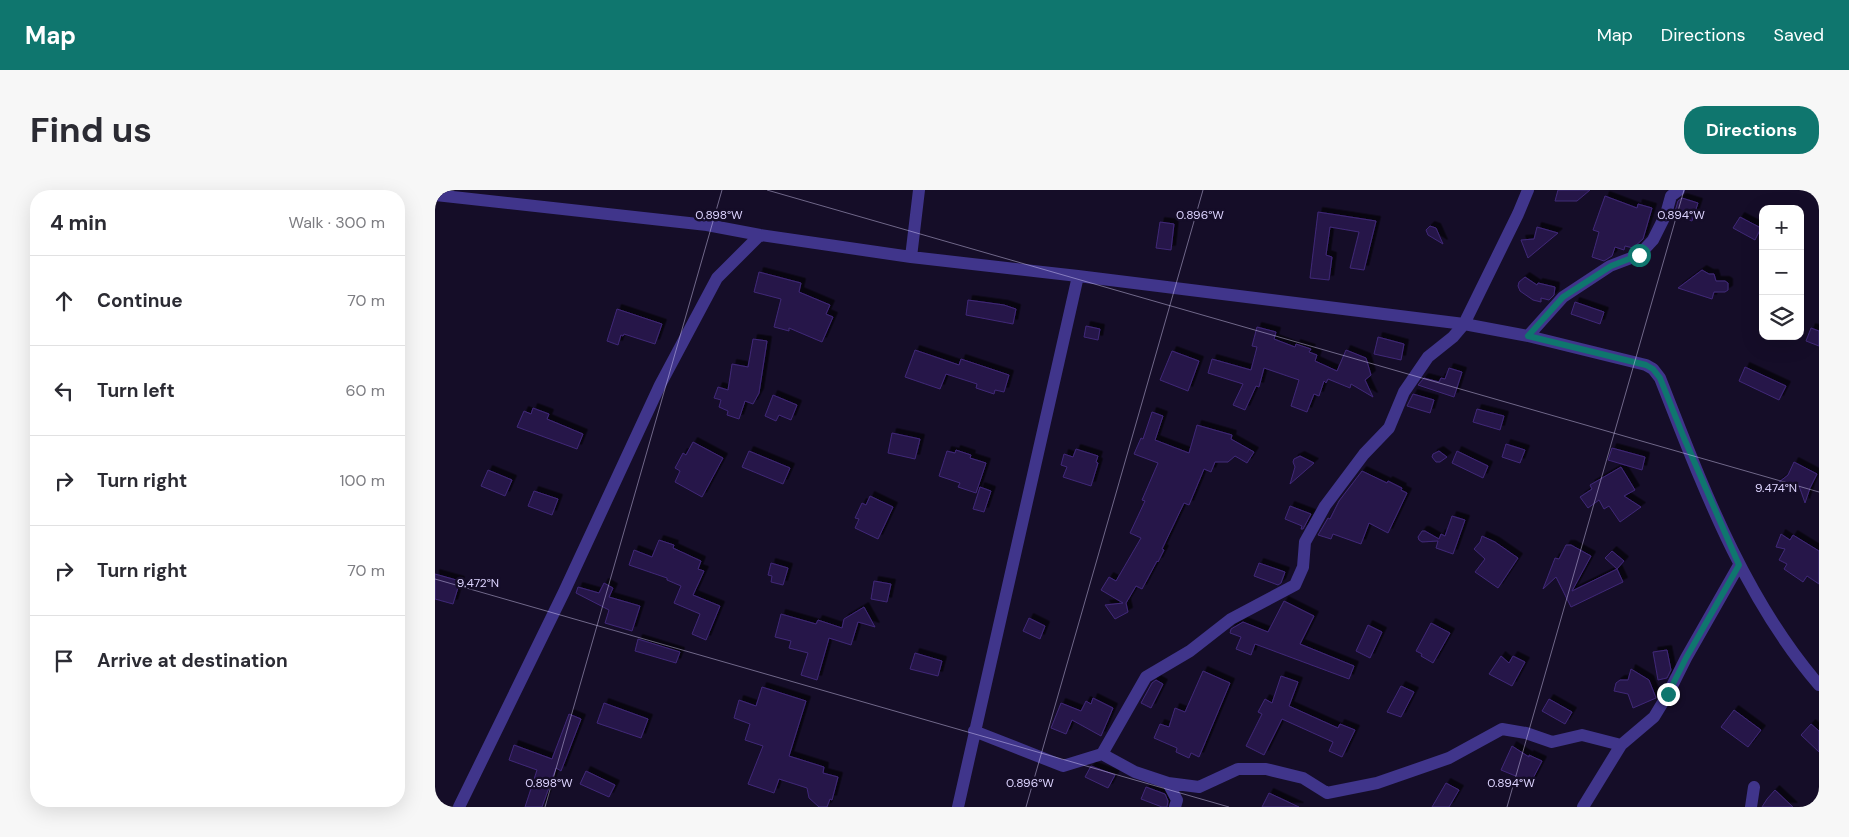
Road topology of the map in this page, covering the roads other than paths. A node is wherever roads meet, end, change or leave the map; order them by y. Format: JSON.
{"nodes":[{"id":1,"x":919,"y":190,"type":"edge"},
{"id":2,"x":1527,"y":190,"type":"edge"},
{"id":3,"x":1679,"y":190,"type":"edge"},
{"id":4,"x":435,"y":196,"type":"edge"},
{"id":5,"x":760,"y":235,"type":"junction"},
{"id":6,"x":911,"y":257,"type":"junction"},
{"id":7,"x":1078,"y":276,"type":"junction"},
{"id":8,"x":1464,"y":324,"type":"junction"},
{"id":9,"x":1528,"y":336,"type":"junction"},
{"id":10,"x":1739,"y":565,"type":"junction"},
{"id":11,"x":1819,"y":685,"type":"edge"},
{"id":12,"x":975,"y":731,"type":"junction"},
{"id":13,"x":1621,"y":745,"type":"junction"},
{"id":14,"x":1102,"y":754,"type":"junction"},
{"id":15,"x":1168,"y":783,"type":"junction"},
{"id":16,"x":1755,"y":787,"type":"dead end"},
{"id":17,"x":459,"y":807,"type":"edge"},
{"id":18,"x":958,"y":807,"type":"edge"},
{"id":19,"x":1175,"y":807,"type":"edge"},
{"id":20,"x":1583,"y":807,"type":"edge"},
{"id":21,"x":1751,"y":807,"type":"edge"}],
"edges":[{"from":1,"to":6,"type":"street"},
{"from":2,"to":8,"type":"street"},
{"from":3,"to":9,"type":"street"},
{"from":4,"to":5,"type":"street"},
{"from":5,"to":6,"type":"street"},
{"from":5,"to":17,"type":"street"},
{"from":6,"to":7,"type":"street"},
{"from":7,"to":8,"type":"street"},
{"from":7,"to":12,"type":"street"},
{"from":8,"to":9,"type":"street"},
{"from":8,"to":14,"type":"street"},
{"from":9,"to":10,"type":"street"},
{"from":10,"to":11,"type":"street"},
{"from":10,"to":13,"type":"street"},
{"from":12,"to":14,"type":"street"},
{"from":12,"to":18,"type":"street"},
{"from":13,"to":15,"type":"street"},
{"from":13,"to":20,"type":"street"},
{"from":14,"to":15,"type":"street"},
{"from":15,"to":19,"type":"street"},
{"from":16,"to":21,"type":"street"}]}
